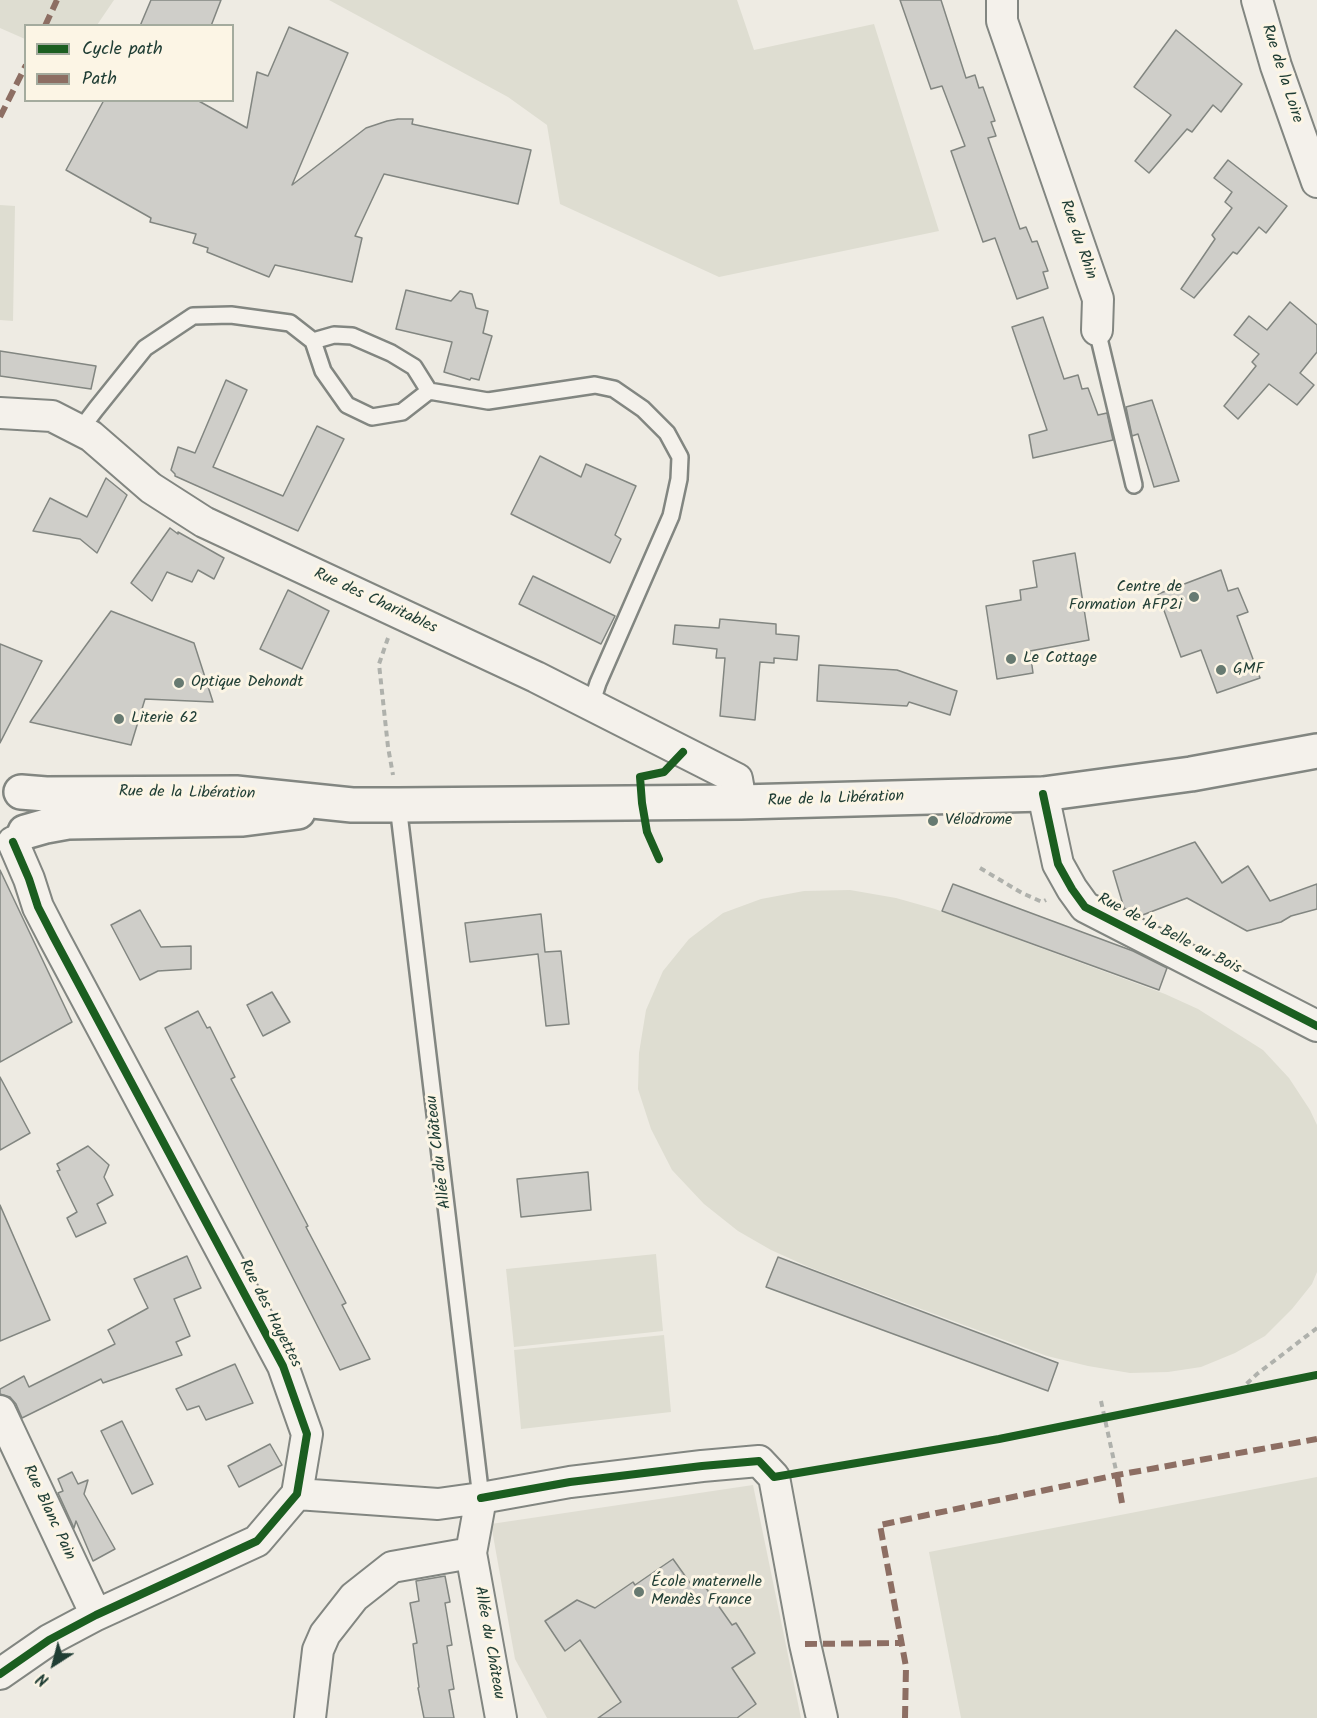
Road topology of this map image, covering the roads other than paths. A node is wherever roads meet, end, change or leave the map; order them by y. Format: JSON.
{"nodes":[{"id":1,"x":1002,"y":0,"type":"edge"},
{"id":2,"x":1257,"y":0,"type":"edge"},
{"id":3,"x":1317,"y":182,"type":"edge"},
{"id":4,"x":1097,"y":330,"type":"joint"},
{"id":5,"x":313,"y":341,"type":"junction"},
{"id":6,"x":429,"y":391,"type":"junction"},
{"id":7,"x":0,"y":414,"type":"edge"},
{"id":8,"x":80,"y":430,"type":"junction"},
{"id":9,"x":1134,"y":485,"type":"dead end"},
{"id":10,"x":591,"y":705,"type":"junction"},
{"id":11,"x":1317,"y":751,"type":"edge"},
{"id":12,"x":10,"y":788,"type":"edge"},
{"id":13,"x":1043,"y":795,"type":"junction"},
{"id":14,"x":741,"y":802,"type":"junction"},
{"id":15,"x":352,"y":805,"type":"junction"},
{"id":16,"x":398,"y":806,"type":"junction"},
{"id":17,"x":13,"y":839,"type":"edge"},
{"id":18,"x":1317,"y":1026,"type":"edge"},
{"id":19,"x":0,"y":1411,"type":"edge"},
{"id":20,"x":297,"y":1494,"type":"junction"},
{"id":21,"x":481,"y":1498,"type":"junction"},
{"id":22,"x":471,"y":1553,"type":"junction"},
{"id":23,"x":96,"y":1615,"type":"junction"},
{"id":24,"x":0,"y":1674,"type":"edge"},
{"id":25,"x":310,"y":1718,"type":"edge"},
{"id":26,"x":501,"y":1718,"type":"edge"},
{"id":27,"x":822,"y":1718,"type":"edge"}],
"edges":[{"from":1,"to":4,"type":"street","name":"Rue du Rhin"},
{"from":2,"to":3,"type":"street","name":"Rue de la Loire"},
{"from":4,"to":9,"type":"lane","name":"Rue du Rhin"},
{"from":5,"to":6,"type":"lane"},
{"from":5,"to":6,"type":"lane"},
{"from":5,"to":8,"type":"lane"},
{"from":6,"to":10,"type":"lane"},
{"from":7,"to":8,"type":"street","name":"Rue des Charitables"},
{"from":8,"to":10,"type":"street","name":"Rue des Charitables"},
{"from":10,"to":14,"type":"street","name":"Rue des Charitables"},
{"from":11,"to":13,"type":"main road","name":"Rue de la Libération"},
{"from":12,"to":15,"type":"main road","name":"Rue de la Libération"},
{"from":12,"to":17,"type":"main road"},
{"from":13,"to":14,"type":"main road","name":"Rue de la Libération"},
{"from":13,"to":18,"type":"street","name":"Rue de la Belle au Bois"},
{"from":14,"to":16,"type":"main road","name":"Rue de la Libération"},
{"from":15,"to":16,"type":"main road","name":"Rue de la Libération"},
{"from":15,"to":17,"type":"main road","name":"Rue de la Libération"},
{"from":16,"to":21,"type":"lane","name":"Allée du Château"},
{"from":17,"to":20,"type":"street","name":"Rue des Hayettes"},
{"from":19,"to":23,"type":"street","name":"Rue Blanc Pain"},
{"from":20,"to":21,"type":"street"},
{"from":20,"to":23,"type":"street"},
{"from":21,"to":22,"type":"street","name":"Allée du Château"},
{"from":21,"to":27,"type":"street"},
{"from":22,"to":25,"type":"street"},
{"from":22,"to":26,"type":"street","name":"Allée du Château"},
{"from":23,"to":24,"type":"street"}]}
